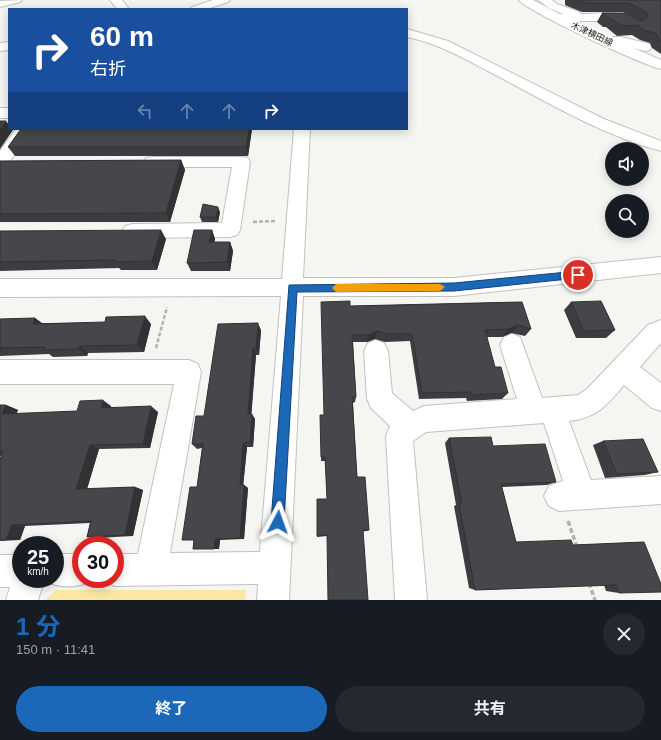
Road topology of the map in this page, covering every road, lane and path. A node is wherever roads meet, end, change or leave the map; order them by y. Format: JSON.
{"nodes":[{"id":1,"x":16,"y":0,"type":"edge"},
{"id":2,"x":116,"y":0,"type":"edge"},
{"id":3,"x":224,"y":0,"type":"edge"},
{"id":4,"x":525,"y":0,"type":"edge"},
{"id":5,"x":544,"y":0,"type":"edge"},
{"id":6,"x":0,"y":4,"type":"edge"},
{"id":7,"x":620,"y":4,"type":"edge"},
{"id":8,"x":122,"y":8,"type":"edge"},
{"id":9,"x":199,"y":8,"type":"edge"},
{"id":10,"x":554,"y":17,"type":"junction"},
{"id":11,"x":622,"y":17,"type":"junction"},
{"id":12,"x":586,"y":18,"type":"junction"},
{"id":13,"x":635,"y":25,"type":"edge"},
{"id":14,"x":408,"y":33,"type":"edge"},
{"id":15,"x":606,"y":42,"type":"junction"},
{"id":16,"x":645,"y":47,"type":"dead end"},
{"id":17,"x":661,"y":65,"type":"edge"},
{"id":18,"x":23,"y":130,"type":"edge"},
{"id":19,"x":302,"y":130,"type":"edge"},
{"id":20,"x":661,"y":146,"type":"edge"},
{"id":21,"x":133,"y":162,"type":"edge"},
{"id":22,"x":5,"y":163,"type":"edge"},
{"id":23,"x":282,"y":221,"type":"dead end"},
{"id":24,"x":231,"y":222,"type":"junction"},
{"id":25,"x":111,"y":231,"type":"edge"},
{"id":26,"x":661,"y":265,"type":"edge"},
{"id":27,"x":0,"y":288,"type":"edge"},
{"id":28,"x":293,"y":288,"type":"junction"},
{"id":29,"x":168,"y":302,"type":"dead end"},
{"id":30,"x":661,"y":330,"type":"edge"},
{"id":31,"x":512,"y":345,"type":"dead end"},
{"id":32,"x":376,"y":352,"type":"dead end"},
{"id":33,"x":623,"y":369,"type":"junction"},
{"id":34,"x":0,"y":372,"type":"edge"},
{"id":35,"x":149,"y":372,"type":"junction"},
{"id":36,"x":661,"y":399,"type":"edge"},
{"id":37,"x":543,"y":411,"type":"junction"},
{"id":38,"x":410,"y":426,"type":"junction"},
{"id":39,"x":661,"y":490,"type":"edge"},
{"id":40,"x":571,"y":495,"type":"junction"},
{"id":41,"x":580,"y":555,"type":"edge"},
{"id":42,"x":274,"y":568,"type":"junction"},
{"id":43,"x":150,"y":569,"type":"junction"},
{"id":44,"x":124,"y":570,"type":"edge"},
{"id":45,"x":0,"y":571,"type":"edge"},
{"id":46,"x":12,"y":571,"type":"edge"},
{"id":47,"x":587,"y":578,"type":"edge"},
{"id":48,"x":26,"y":588,"type":"edge"},
{"id":49,"x":22,"y":600,"type":"edge"},
{"id":50,"x":273,"y":600,"type":"edge"},
{"id":51,"x":411,"y":600,"type":"edge"},
{"id":52,"x":595,"y":600,"type":"edge"}],
"edges":[{"from":1,"to":6,"type":"street"},
{"from":2,"to":8,"type":"street"},
{"from":3,"to":9,"type":"street"},
{"from":4,"to":10,"type":"street","name":"木津横田線"},
{"from":5,"to":12,"type":"street"},
{"from":7,"to":11,"type":"street"},
{"from":10,"to":12,"type":"street"},
{"from":10,"to":15,"type":"street","name":"木津横田線"},
{"from":11,"to":12,"type":"street"},
{"from":11,"to":13,"type":"street"},
{"from":14,"to":20,"type":"street"},
{"from":15,"to":16,"type":"street"},
{"from":15,"to":17,"type":"street","name":"木津横田線"},
{"from":18,"to":22,"type":"street"},
{"from":19,"to":28,"type":"street"},
{"from":21,"to":24,"type":"street"},
{"from":23,"to":24,"type":"path"},
{"from":24,"to":25,"type":"street"},
{"from":26,"to":28,"type":"street"},
{"from":27,"to":28,"type":"street"},
{"from":28,"to":42,"type":"street"},
{"from":29,"to":35,"type":"path"},
{"from":30,"to":33,"type":"street"},
{"from":31,"to":37,"type":"street"},
{"from":32,"to":38,"type":"street"},
{"from":33,"to":36,"type":"street"},
{"from":33,"to":37,"type":"street"},
{"from":34,"to":35,"type":"street"},
{"from":35,"to":43,"type":"street"},
{"from":37,"to":38,"type":"street"},
{"from":37,"to":40,"type":"street"},
{"from":38,"to":51,"type":"street"},
{"from":39,"to":40,"type":"street"},
{"from":40,"to":41,"type":"path"},
{"from":42,"to":43,"type":"street"},
{"from":42,"to":50,"type":"street"},
{"from":43,"to":44,"type":"street"},
{"from":45,"to":46,"type":"street"},
{"from":47,"to":52,"type":"path"},
{"from":48,"to":49,"type":"street"}]}
